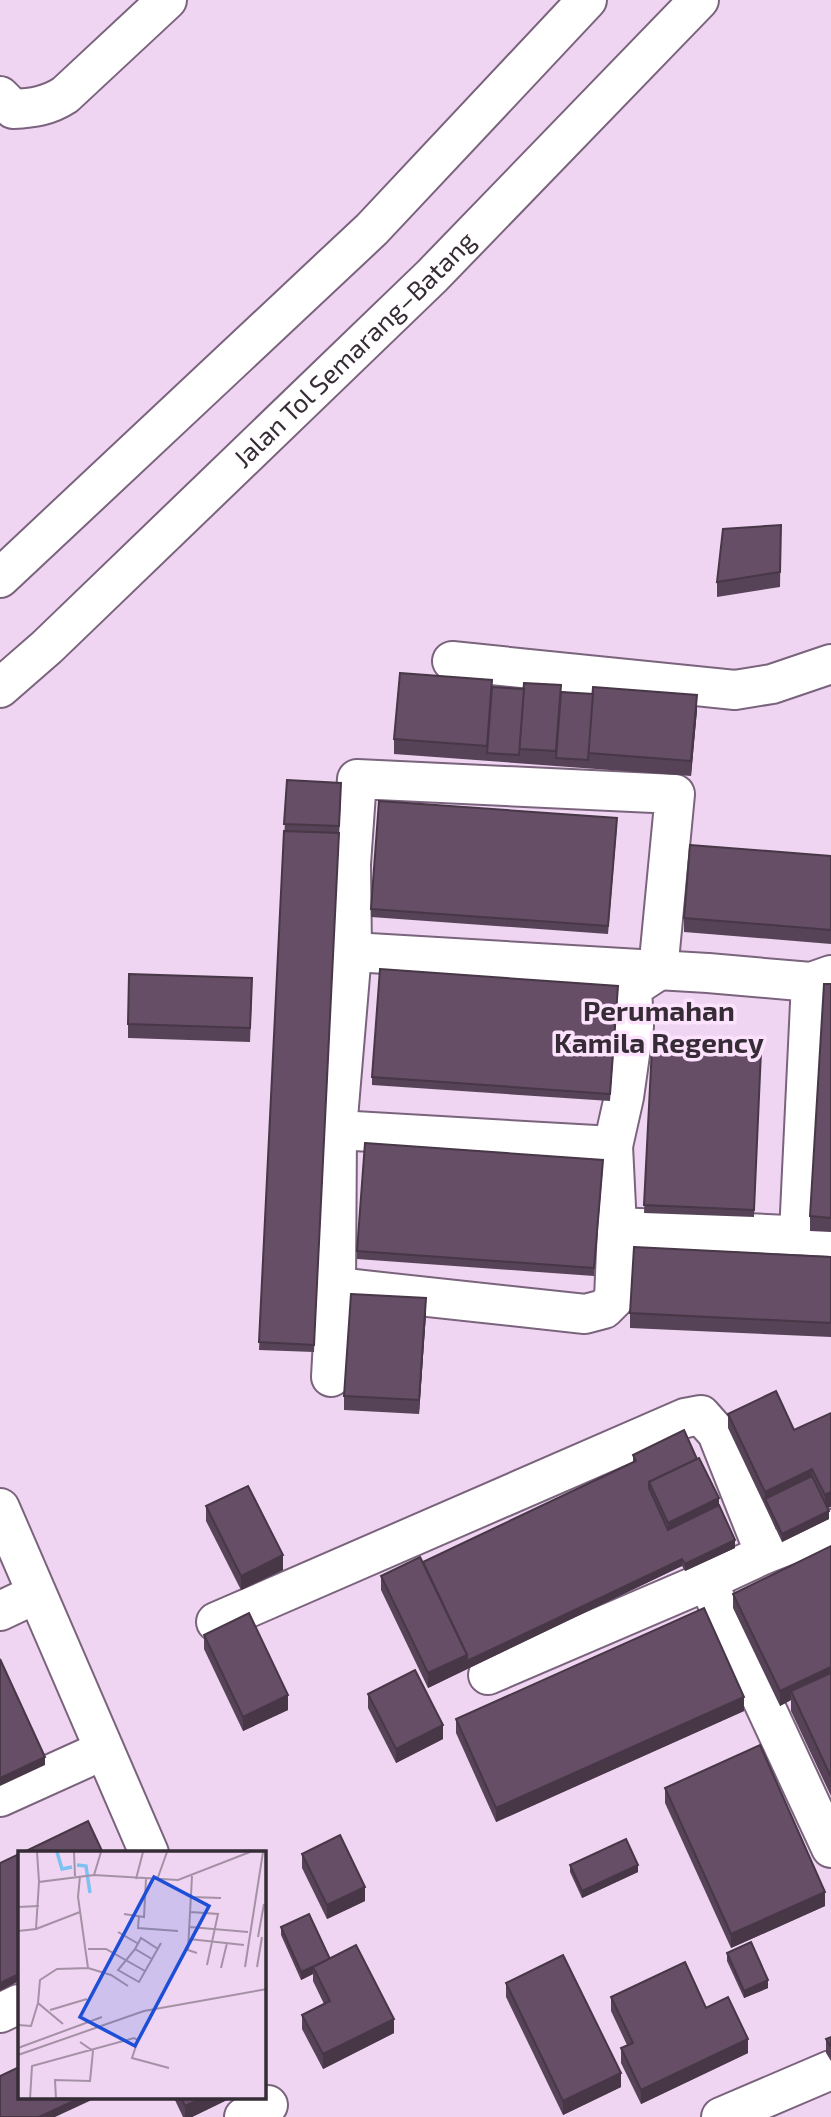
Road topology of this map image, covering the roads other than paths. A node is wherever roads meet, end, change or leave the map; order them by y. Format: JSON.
{"nodes":[{"id":1,"x":167,"y":0,"type":"edge"},
{"id":2,"x":587,"y":0,"type":"edge"},
{"id":3,"x":699,"y":0,"type":"edge"},
{"id":4,"x":0,"y":96,"type":"edge"},
{"id":5,"x":0,"y":578,"type":"edge"},
{"id":6,"x":452,"y":661,"type":"dead end"},
{"id":7,"x":831,"y":664,"type":"edge"},
{"id":8,"x":0,"y":688,"type":"edge"},
{"id":9,"x":352,"y":952,"type":"junction"},
{"id":10,"x":658,"y":971,"type":"junction"},
{"id":11,"x":821,"y":978,"type":"edge"},
{"id":12,"x":337,"y":1130,"type":"junction"},
{"id":13,"x":613,"y":1146,"type":"junction"},
{"id":14,"x":617,"y":1227,"type":"junction"},
{"id":15,"x":815,"y":1236,"type":"edge"},
{"id":16,"x":337,"y":1287,"type":"junction"},
{"id":17,"x":331,"y":1377,"type":"dead end"},
{"id":18,"x":0,"y":1508,"type":"edge"},
{"id":19,"x":831,"y":1529,"type":"edge"},
{"id":20,"x":765,"y":1554,"type":"junction"},
{"id":21,"x":708,"y":1581,"type":"junction"},
{"id":22,"x":36,"y":1594,"type":"junction"},
{"id":23,"x":0,"y":1611,"type":"edge"},
{"id":24,"x":216,"y":1622,"type":"dead end"},
{"id":25,"x":488,"y":1675,"type":"dead end"},
{"id":26,"x":104,"y":1750,"type":"junction"},
{"id":27,"x":0,"y":1797,"type":"edge"},
{"id":28,"x":831,"y":1848,"type":"edge"},
{"id":29,"x":148,"y":1851,"type":"edge"},
{"id":30,"x":18,"y":2004,"type":"edge"},
{"id":31,"x":0,"y":2013,"type":"edge"},
{"id":32,"x":831,"y":2070,"type":"edge"},
{"id":33,"x":787,"y":2104,"type":"edge"},
{"id":34,"x":721,"y":2117,"type":"edge"}],
"edges":[{"from":1,"to":4,"type":"main road"},
{"from":2,"to":5,"type":"main road"},
{"from":3,"to":8,"type":"main road","name":"Jalan Tol Semarang–Batang"},
{"from":6,"to":7,"type":"main road"},
{"from":9,"to":10,"type":"main road"},
{"from":9,"to":10,"type":"main road"},
{"from":9,"to":12,"type":"main road"},
{"from":10,"to":11,"type":"main road"},
{"from":10,"to":13,"type":"main road"},
{"from":11,"to":15,"type":"main road"},
{"from":12,"to":13,"type":"main road"},
{"from":12,"to":16,"type":"main road"},
{"from":13,"to":14,"type":"main road"},
{"from":14,"to":15,"type":"main road"},
{"from":14,"to":16,"type":"main road"},
{"from":16,"to":17,"type":"main road"},
{"from":18,"to":22,"type":"main road"},
{"from":19,"to":20,"type":"main road"},
{"from":20,"to":21,"type":"main road"},
{"from":20,"to":24,"type":"main road"},
{"from":21,"to":25,"type":"main road"},
{"from":21,"to":28,"type":"main road"},
{"from":22,"to":23,"type":"main road"},
{"from":22,"to":26,"type":"main road"},
{"from":26,"to":27,"type":"main road"},
{"from":26,"to":29,"type":"main road"},
{"from":30,"to":31,"type":"main road"},
{"from":32,"to":33,"type":"main road"},
{"from":33,"to":34,"type":"main road"}]}
